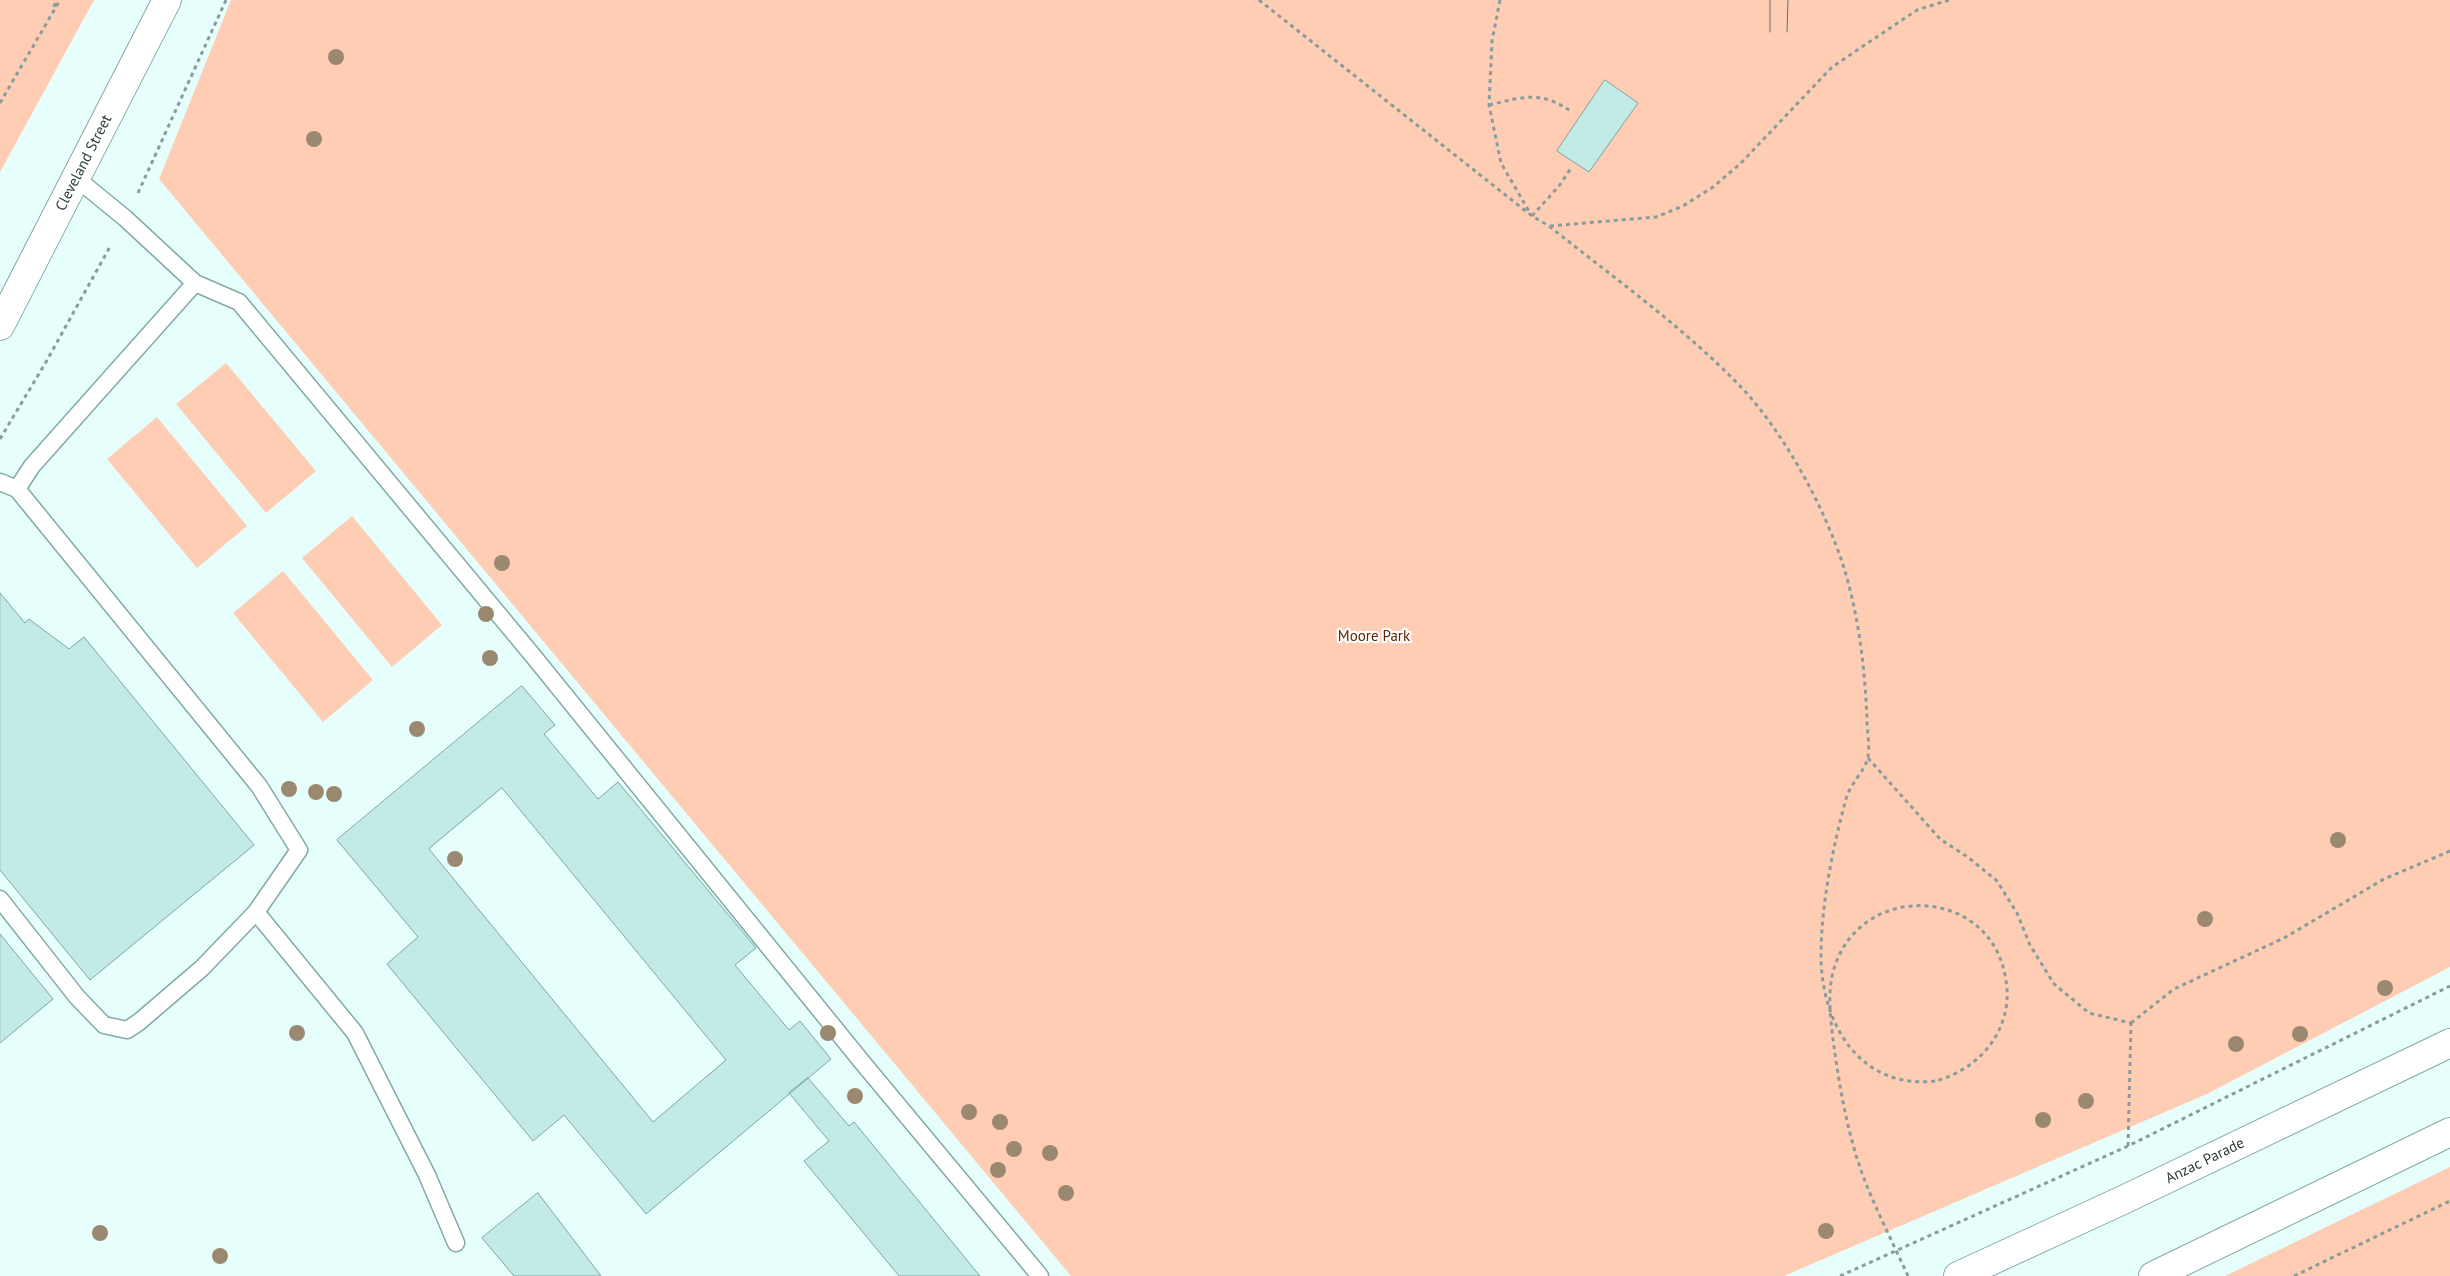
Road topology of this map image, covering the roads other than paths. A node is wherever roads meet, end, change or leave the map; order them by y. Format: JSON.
{"nodes":[{"id":1,"x":167,"y":0,"type":"edge"},
{"id":2,"x":76,"y":178,"type":"junction"},
{"id":3,"x":194,"y":283,"type":"junction"},
{"id":4,"x":0,"y":326,"type":"edge"},
{"id":5,"x":0,"y":482,"type":"edge"},
{"id":6,"x":17,"y":489,"type":"junction"},
{"id":7,"x":0,"y":899,"type":"edge"},
{"id":8,"x":256,"y":912,"type":"junction"},
{"id":9,"x":2450,"y":1043,"type":"edge"},
{"id":10,"x":2450,"y":1132,"type":"edge"},
{"id":11,"x":456,"y":1242,"type":"dead end"},
{"id":12,"x":1040,"y":1276,"type":"edge"},
{"id":13,"x":1958,"y":1276,"type":"edge"},
{"id":14,"x":2153,"y":1276,"type":"edge"}],
"edges":[{"from":1,"to":2,"type":"main road","name":"Cleveland Street"},
{"from":2,"to":3,"type":"lane"},
{"from":2,"to":4,"type":"main road","name":"Cleveland Street"},
{"from":3,"to":6,"type":"lane"},
{"from":3,"to":12,"type":"lane"},
{"from":5,"to":6,"type":"lane"},
{"from":6,"to":8,"type":"lane"},
{"from":7,"to":8,"type":"lane"},
{"from":8,"to":11,"type":"lane"},
{"from":9,"to":13,"type":"main road","name":"Anzac Parade"},
{"from":10,"to":14,"type":"main road"}]}
